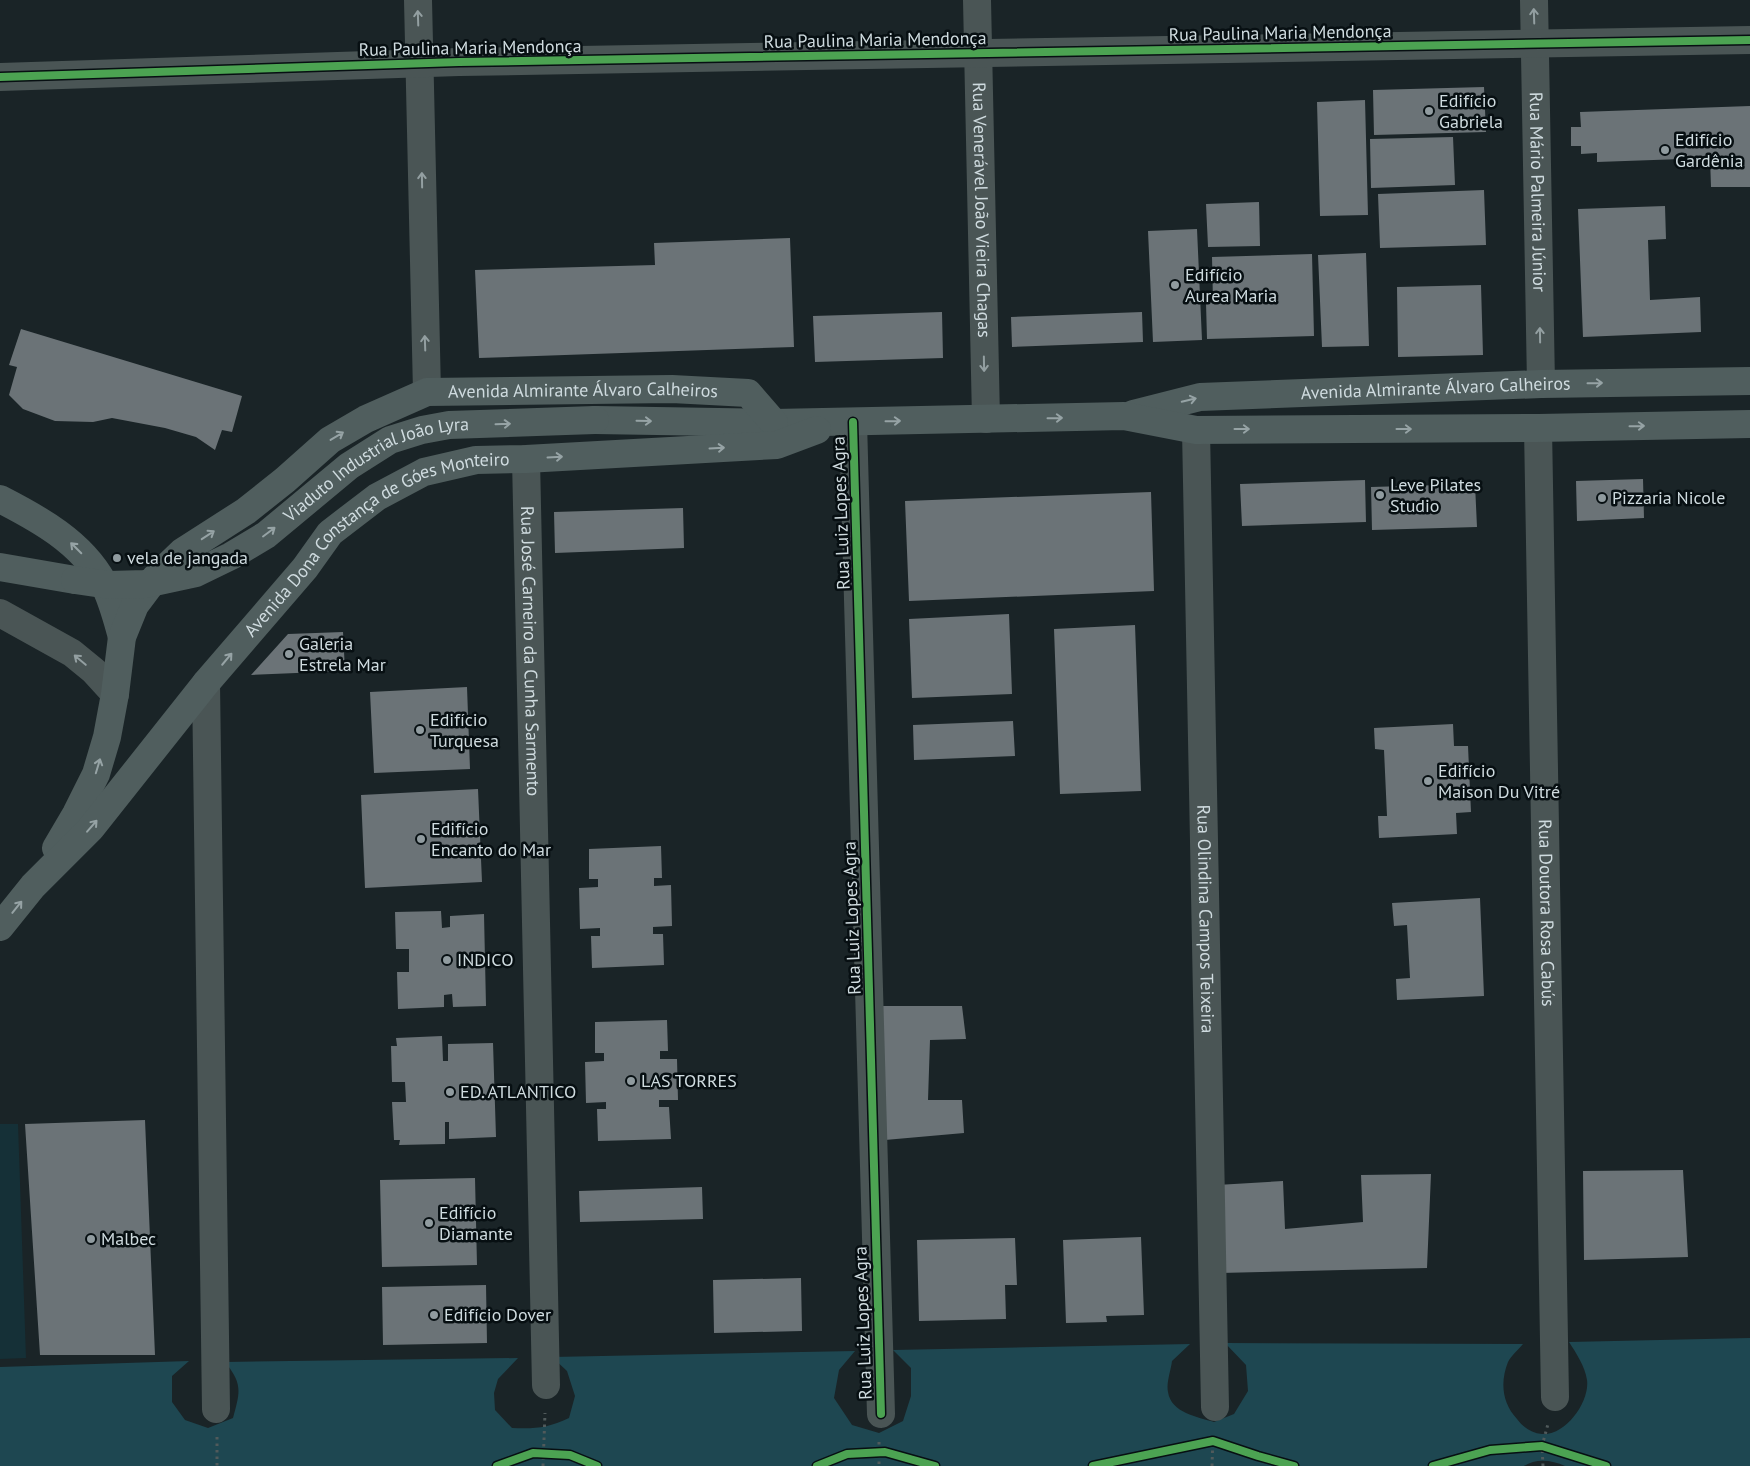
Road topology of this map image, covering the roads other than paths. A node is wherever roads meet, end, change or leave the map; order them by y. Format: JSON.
{"nodes":[{"id":1,"x":418,"y":0,"type":"edge"},
{"id":2,"x":977,"y":0,"type":"edge"},
{"id":3,"x":1534,"y":0,"type":"edge"},
{"id":4,"x":1750,"y":40,"type":"edge"},
{"id":5,"x":1535,"y":44,"type":"junction"},
{"id":6,"x":978,"y":54,"type":"junction"},
{"id":7,"x":420,"y":64,"type":"junction"},
{"id":8,"x":0,"y":77,"type":"edge"},
{"id":9,"x":1750,"y":381,"type":"edge"},
{"id":10,"x":1541,"y":384,"type":"junction"},
{"id":11,"x":426,"y":392,"type":"junction"},
{"id":12,"x":1124,"y":416,"type":"junction"},
{"id":13,"x":986,"y":419,"type":"junction"},
{"id":14,"x":844,"y":422,"type":"junction"},
{"id":15,"x":774,"y":423,"type":"junction"},
{"id":16,"x":1750,"y":424,"type":"edge"},
{"id":17,"x":1538,"y":428,"type":"junction"},
{"id":18,"x":1196,"y":430,"type":"junction"},
{"id":19,"x":526,"y":459,"type":"junction"},
{"id":20,"x":0,"y":499,"type":"edge"},
{"id":21,"x":0,"y":566,"type":"edge"},
{"id":22,"x":0,"y":614,"type":"edge"},
{"id":23,"x":122,"y":637,"type":"junction"},
{"id":24,"x":206,"y":683,"type":"junction"},
{"id":25,"x":115,"y":694,"type":"junction"},
{"id":26,"x":33,"y":886,"type":"junction"},
{"id":27,"x":0,"y":927,"type":"edge"},
{"id":28,"x":546,"y":1385,"type":"road end"},
{"id":29,"x":1555,"y":1397,"type":"road end"},
{"id":30,"x":1215,"y":1406,"type":"dead end"},
{"id":31,"x":216,"y":1409,"type":"dead end"},
{"id":32,"x":881,"y":1414,"type":"dead end"}],
"edges":[{"from":7,"to":1,"type":"street","one_way":true},
{"from":2,"to":6,"type":"street","name":"Rua Venerável João Vieira Chagas"},
{"from":5,"to":3,"type":"street","name":"Rua Mário Palmeira Júnior","one_way":true},
{"from":4,"to":5,"type":"street","name":"Rua Paulina Maria Mendonça"},
{"from":5,"to":6,"type":"street","name":"Rua Paulina Maria Mendonça"},
{"from":10,"to":5,"type":"street","name":"Rua Mário Palmeira Júnior","one_way":true},
{"from":6,"to":7,"type":"street","name":"Rua Paulina Maria Mendonça"},
{"from":6,"to":13,"type":"street","name":"Rua Venerável João Vieira Chagas","one_way":true},
{"from":7,"to":8,"type":"street","name":"Rua Paulina Maria Mendonça"},
{"from":11,"to":7,"type":"street","one_way":true},
{"from":10,"to":9,"type":"main road","name":"Avenida Almirante Álvaro Calheiros","one_way":true},
{"from":12,"to":10,"type":"main road","name":"Avenida Almirante Álvaro Calheiros","one_way":true},
{"from":11,"to":15,"type":"main road","name":"Avenida Almirante Álvaro Calheiros"},
{"from":23,"to":11,"type":"main road","name":"Avenida Almirante Álvaro Calheiros","one_way":true},
{"from":13,"to":12,"type":"main road","name":"Avenida Almirante Álvaro Calheiros","one_way":true},
{"from":12,"to":18,"type":"main road","name":"Avenida Almirante Álvaro Calheiros"},
{"from":14,"to":13,"type":"main road","name":"Avenida Almirante Álvaro Calheiros","one_way":true},
{"from":14,"to":15,"type":"main road","name":"Avenida Almirante Álvaro Calheiros"},
{"from":19,"to":14,"type":"main road","name":"Avenida Dona Constança de Góes Monteiro","one_way":true},
{"from":14,"to":32,"type":"street","name":"Rua Luiz Lopes Agra"},
{"from":21,"to":15,"type":"main road","name":"Viaduto Industrial João Lyra","one_way":true,"bridge":true},
{"from":17,"to":16,"type":"main road","name":"Avenida Almirante Álvaro Calheiros","one_way":true},
{"from":18,"to":17,"type":"main road","name":"Avenida Almirante Álvaro Calheiros","one_way":true},
{"from":17,"to":29,"type":"street","name":"Rua Doutora Rosa Cabús"},
{"from":18,"to":30,"type":"street","name":"Rua Olindina Campos Teixeira"},
{"from":24,"to":19,"type":"main road","name":"Avenida Dona Constança de Góes Monteiro","one_way":true},
{"from":19,"to":28,"type":"street","name":"Rua José Carneiro da Cunha Sarmento"},
{"from":23,"to":20,"type":"main road","one_way":true},
{"from":25,"to":22,"type":"street","one_way":true},
{"from":23,"to":25,"type":"main road","name":"Avenida Dona Constança de Góes Monteiro"},
{"from":26,"to":24,"type":"main road","name":"Avenida Dona Constança de Góes Monteiro","one_way":true},
{"from":24,"to":31,"type":"street"},
{"from":26,"to":25,"type":"main road","name":"Avenida Dona Constança de Góes Monteiro","one_way":true},
{"from":27,"to":26,"type":"main road","name":"Avenida Dona Constança de Góes Monteiro","one_way":true}]}
